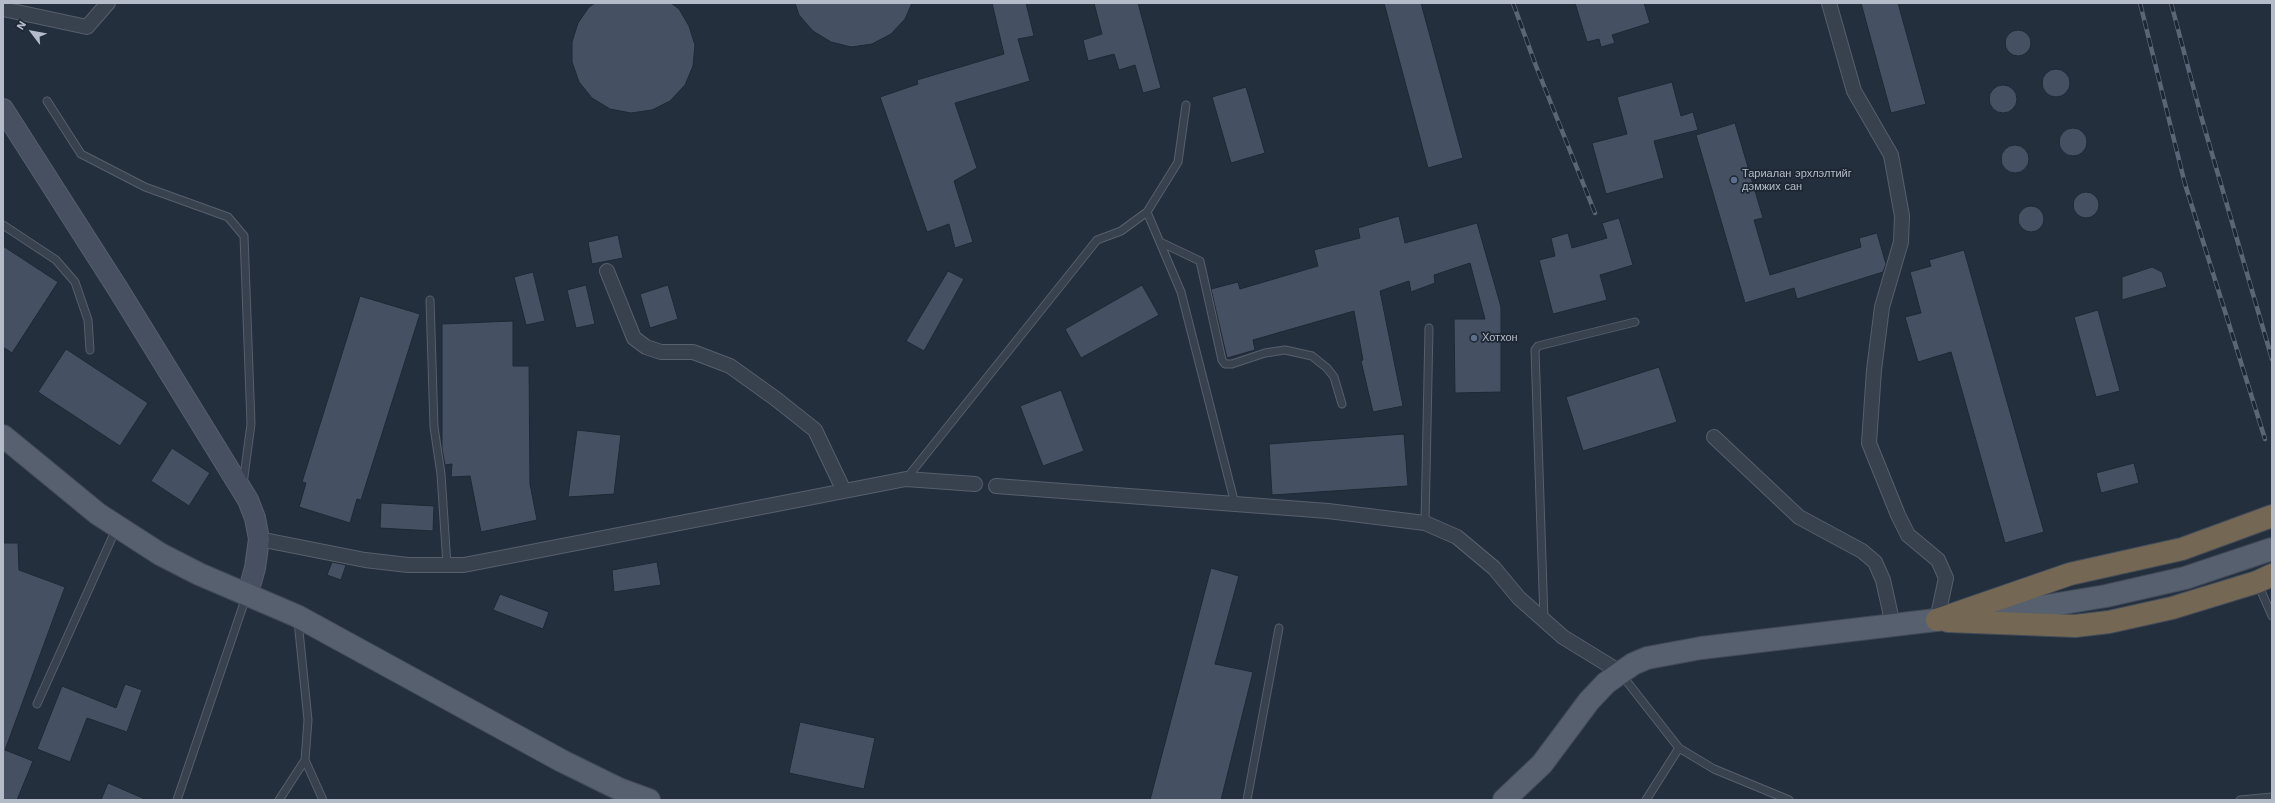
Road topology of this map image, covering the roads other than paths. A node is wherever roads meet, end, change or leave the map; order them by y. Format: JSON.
{"nodes":[{"id":1,"x":108,"y":3,"type":"edge"},
{"id":2,"x":1828,"y":3,"type":"edge"},
{"id":3,"x":3,"y":9,"type":"edge"},
{"id":4,"x":47,"y":101,"type":"dead end"},
{"id":5,"x":1186,"y":105,"type":"dead end"},
{"id":6,"x":3,"y":109,"type":"edge"},
{"id":7,"x":1147,"y":212,"type":"junction"},
{"id":8,"x":3,"y":225,"type":"edge"},
{"id":9,"x":1160,"y":242,"type":"junction"},
{"id":10,"x":607,"y":271,"type":"dead end"},
{"id":11,"x":430,"y":300,"type":"dead end"},
{"id":12,"x":1635,"y":322,"type":"dead end"},
{"id":13,"x":1429,"y":328,"type":"dead end"},
{"id":14,"x":90,"y":350,"type":"dead end"},
{"id":15,"x":1342,"y":404,"type":"dead end"},
{"id":16,"x":3,"y":436,"type":"edge"},
{"id":17,"x":1714,"y":437,"type":"dead end"},
{"id":18,"x":906,"y":479,"type":"junction"},
{"id":19,"x":975,"y":484,"type":"dead end"},
{"id":20,"x":996,"y":486,"type":"dead end"},
{"id":21,"x":242,"y":490,"type":"junction"},
{"id":22,"x":844,"y":491,"type":"junction"},
{"id":23,"x":1235,"y":504,"type":"junction"},
{"id":24,"x":2272,"y":516,"type":"edge"},
{"id":25,"x":1425,"y":523,"type":"junction"},
{"id":26,"x":117,"y":527,"type":"junction"},
{"id":27,"x":258,"y":539,"type":"junction"},
{"id":28,"x":2272,"y":549,"type":"edge"},
{"id":29,"x":447,"y":565,"type":"junction"},
{"id":30,"x":2264,"y":578,"type":"edge"},
{"id":31,"x":248,"y":593,"type":"junction"},
{"id":32,"x":297,"y":616,"type":"junction"},
{"id":33,"x":2272,"y":616,"type":"edge"},
{"id":34,"x":1544,"y":620,"type":"junction"},
{"id":35,"x":1937,"y":620,"type":"junction"},
{"id":36,"x":1893,"y":625,"type":"junction"},
{"id":37,"x":1279,"y":628,"type":"dead end"},
{"id":38,"x":1620,"y":672,"type":"junction"},
{"id":39,"x":37,"y":704,"type":"dead end"},
{"id":40,"x":1679,"y":748,"type":"junction"},
{"id":41,"x":305,"y":760,"type":"junction"},
{"id":42,"x":2272,"y":797,"type":"edge"},
{"id":43,"x":177,"y":800,"type":"edge"},
{"id":44,"x":279,"y":800,"type":"edge"},
{"id":45,"x":322,"y":800,"type":"edge"},
{"id":46,"x":650,"y":800,"type":"edge"},
{"id":47,"x":1247,"y":800,"type":"edge"},
{"id":48,"x":1504,"y":800,"type":"edge"},
{"id":49,"x":1646,"y":800,"type":"edge"},
{"id":50,"x":1789,"y":800,"type":"edge"},
{"id":51,"x":2240,"y":800,"type":"edge"}],
"edges":[{"from":1,"to":3,"type":"street"},
{"from":2,"to":35,"type":"street"},
{"from":4,"to":21,"type":"lane"},
{"from":5,"to":7,"type":"lane"},
{"from":6,"to":21,"type":"street"},
{"from":7,"to":9,"type":"lane"},
{"from":7,"to":18,"type":"lane"},
{"from":8,"to":14,"type":"lane"},
{"from":9,"to":15,"type":"lane"},
{"from":9,"to":23,"type":"lane"},
{"from":10,"to":22,"type":"street"},
{"from":11,"to":29,"type":"lane"},
{"from":12,"to":34,"type":"lane"},
{"from":13,"to":25,"type":"lane"},
{"from":16,"to":26,"type":"main road"},
{"from":17,"to":36,"type":"street"},
{"from":18,"to":19,"type":"street"},
{"from":18,"to":22,"type":"street"},
{"from":20,"to":23,"type":"street"},
{"from":21,"to":27,"type":"street"},
{"from":22,"to":29,"type":"street"},
{"from":23,"to":25,"type":"street"},
{"from":24,"to":35,"type":"highway"},
{"from":25,"to":34,"type":"street"},
{"from":26,"to":31,"type":"main road"},
{"from":26,"to":39,"type":"lane"},
{"from":27,"to":29,"type":"street"},
{"from":27,"to":31,"type":"street"},
{"from":28,"to":35,"type":"main road"},
{"from":30,"to":33,"type":"lane"},
{"from":30,"to":35,"type":"highway"},
{"from":31,"to":32,"type":"main road"},
{"from":31,"to":43,"type":"lane"},
{"from":32,"to":41,"type":"lane"},
{"from":32,"to":46,"type":"main road"},
{"from":34,"to":38,"type":"street"},
{"from":35,"to":36,"type":"main road"},
{"from":36,"to":38,"type":"main road"},
{"from":37,"to":47,"type":"lane"},
{"from":38,"to":40,"type":"lane"},
{"from":38,"to":48,"type":"main road"},
{"from":40,"to":49,"type":"lane"},
{"from":40,"to":50,"type":"lane"},
{"from":41,"to":44,"type":"lane"},
{"from":41,"to":45,"type":"lane"},
{"from":42,"to":51,"type":"lane"}]}
